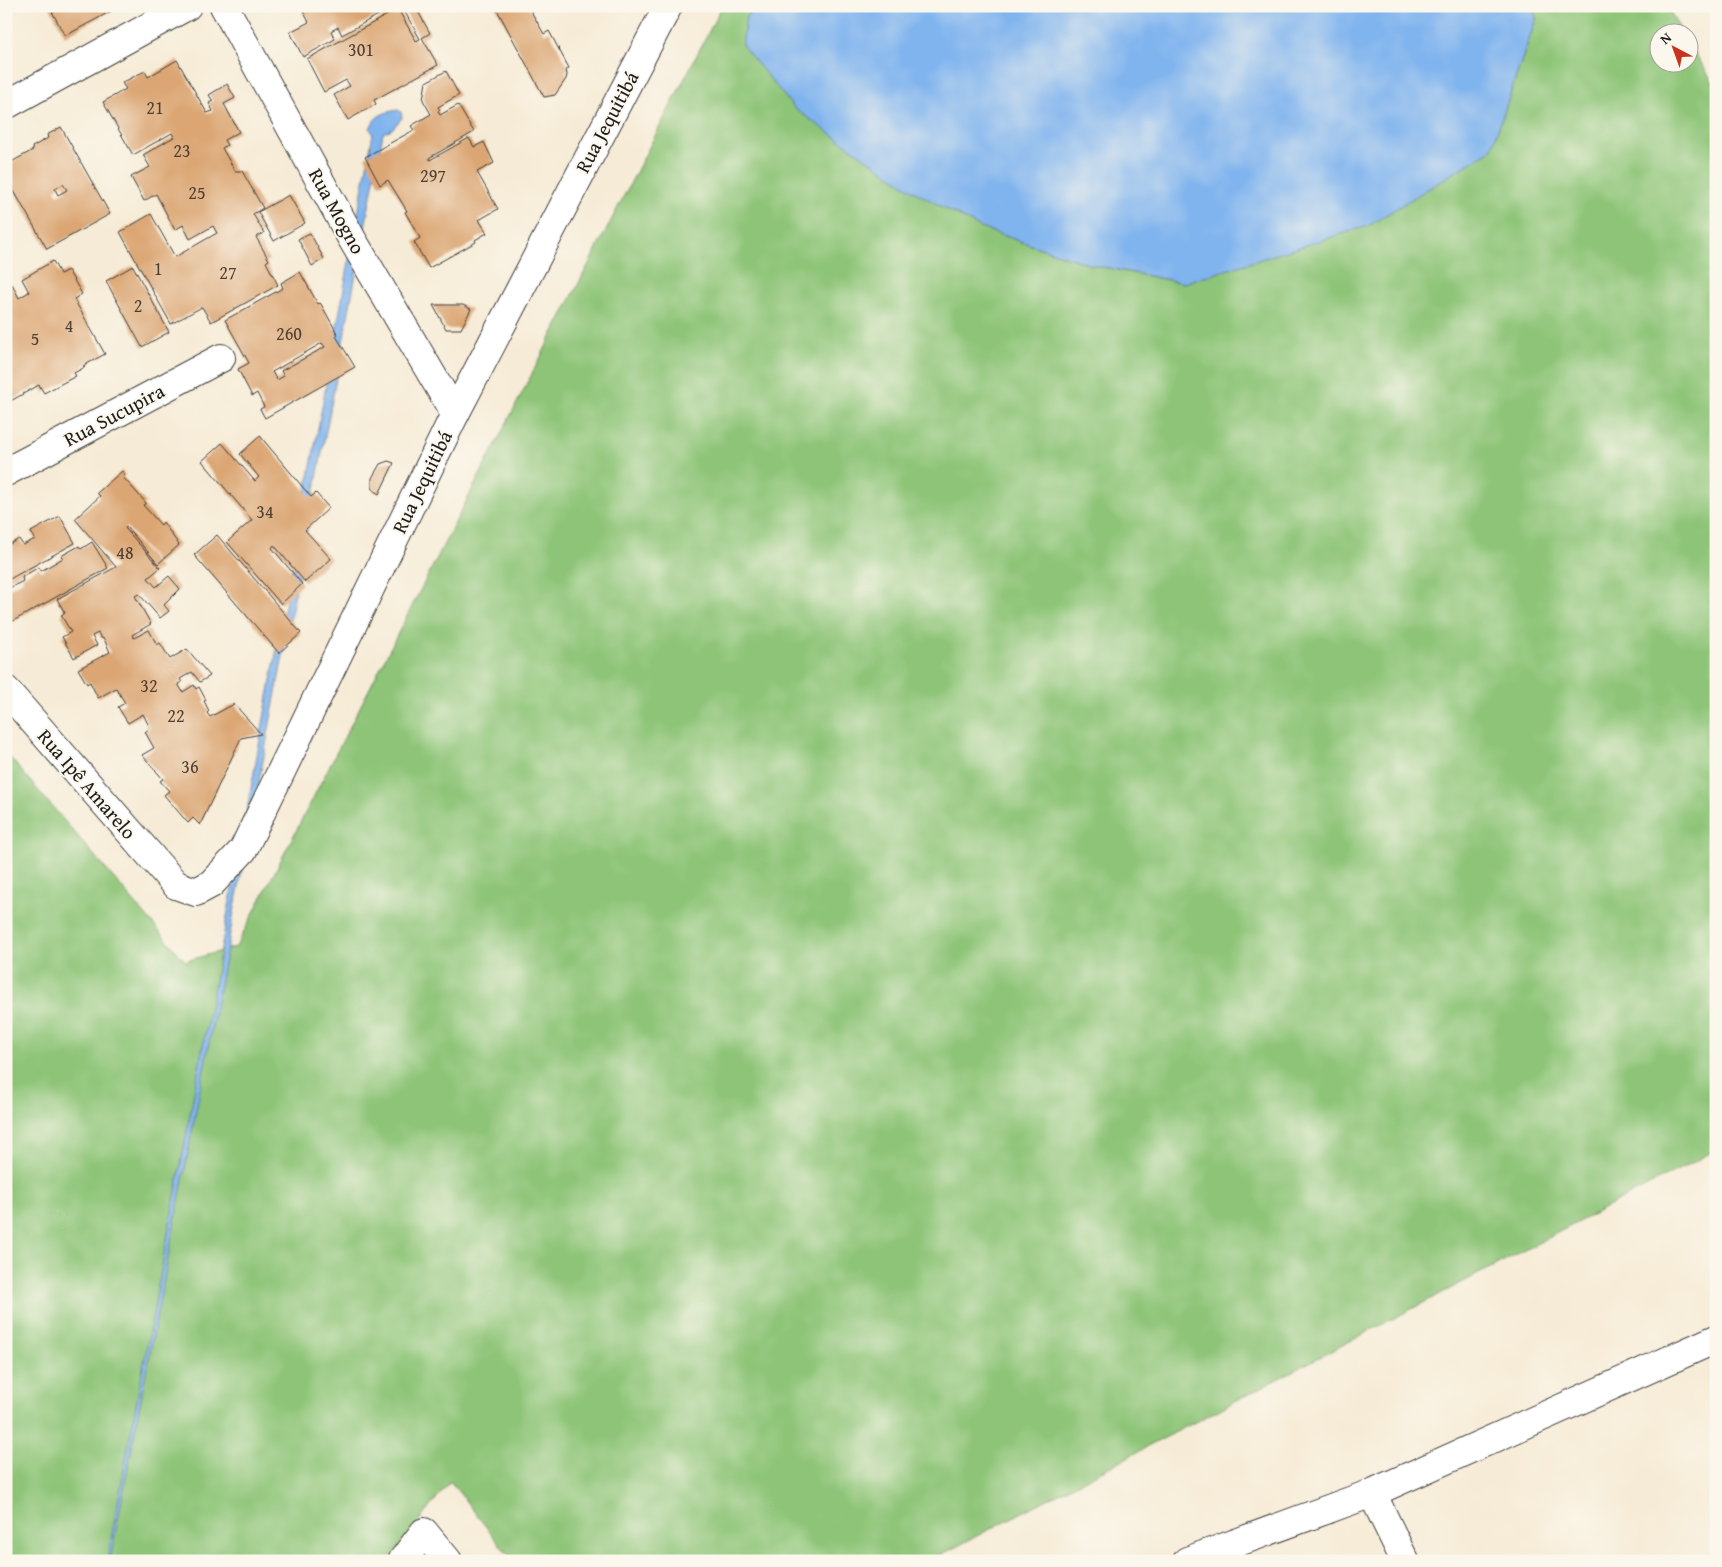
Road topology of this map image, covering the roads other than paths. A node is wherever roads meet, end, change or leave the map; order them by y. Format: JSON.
{"nodes":[{"id":1,"x":187,"y":6,"type":"edge"},
{"id":2,"x":224,"y":6,"type":"edge"},
{"id":3,"x":668,"y":6,"type":"edge"},
{"id":4,"x":6,"y":105,"type":"edge"},
{"id":5,"x":221,"y":358,"type":"dead end"},
{"id":6,"x":455,"y":414,"type":"junction"},
{"id":7,"x":6,"y":472,"type":"edge"},
{"id":8,"x":6,"y":690,"type":"edge"},
{"id":9,"x":148,"y":854,"type":"joint"},
{"id":10,"x":1716,"y":1339,"type":"edge"},
{"id":11,"x":1372,"y":1493,"type":"junction"},
{"id":12,"x":402,"y":1561,"type":"edge"},
{"id":13,"x":448,"y":1561,"type":"edge"},
{"id":14,"x":1187,"y":1561,"type":"edge"},
{"id":15,"x":1405,"y":1561,"type":"edge"}],
"edges":[{"from":1,"to":4,"type":"street"},
{"from":2,"to":6,"type":"street","name":"Rua Mogno"},
{"from":3,"to":6,"type":"street","name":"Rua Jequitibá"},
{"from":5,"to":7,"type":"street","name":"Rua Sucupira"},
{"from":6,"to":9,"type":"street","name":"Rua Jequitibá"},
{"from":8,"to":9,"type":"street","name":"Rua Ipê Amarelo"},
{"from":10,"to":11,"type":"street"},
{"from":11,"to":14,"type":"street"},
{"from":11,"to":15,"type":"street"},
{"from":12,"to":13,"type":"street"}]}
